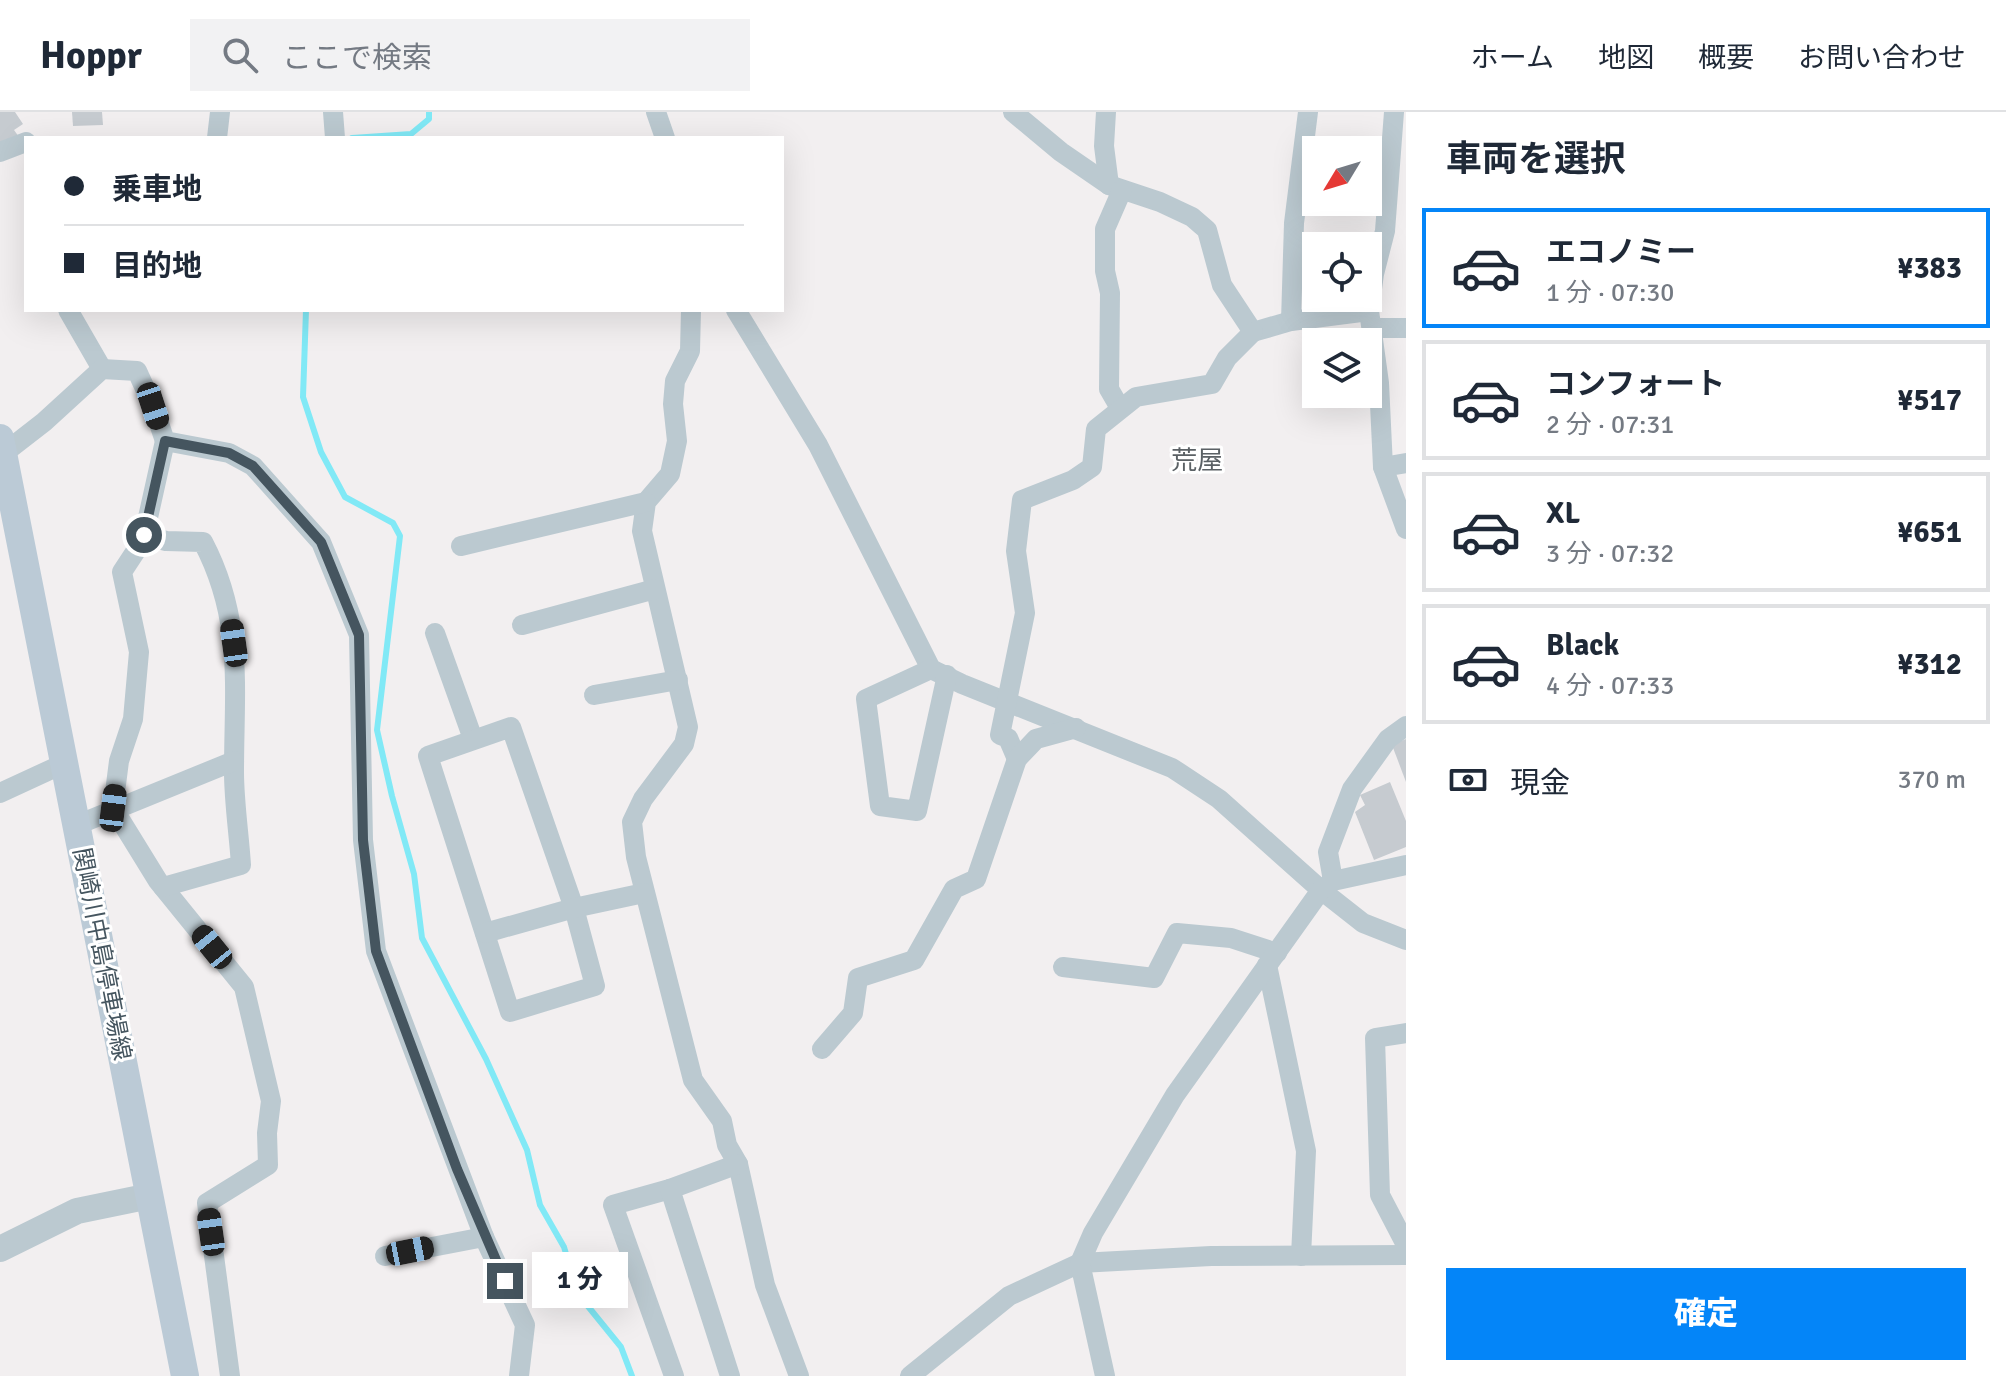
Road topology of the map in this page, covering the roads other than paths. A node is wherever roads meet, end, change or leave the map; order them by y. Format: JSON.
{"nodes":[{"id":1,"x":220,"y":112,"type":"edge"},
{"id":2,"x":333,"y":112,"type":"edge"},
{"id":3,"x":656,"y":112,"type":"edge"},
{"id":4,"x":1013,"y":112,"type":"edge"},
{"id":5,"x":1106,"y":112,"type":"edge"},
{"id":6,"x":1308,"y":112,"type":"edge"},
{"id":7,"x":1394,"y":112,"type":"edge"},
{"id":8,"x":217,"y":136,"type":"edge"},
{"id":9,"x":335,"y":136,"type":"edge"},
{"id":10,"x":664,"y":136,"type":"edge"},
{"id":11,"x":24,"y":143,"type":"edge"},
{"id":12,"x":0,"y":152,"type":"edge"},
{"id":13,"x":1116,"y":187,"type":"junction"},
{"id":14,"x":69,"y":312,"type":"edge"},
{"id":15,"x":691,"y":312,"type":"edge"},
{"id":16,"x":737,"y":312,"type":"edge"},
{"id":17,"x":1371,"y":320,"type":"junction"},
{"id":18,"x":1291,"y":321,"type":"junction"},
{"id":19,"x":1406,"y":328,"type":"edge"},
{"id":20,"x":1253,"y":332,"type":"junction"},
{"id":21,"x":102,"y":369,"type":"junction"},
{"id":22,"x":1120,"y":408,"type":"junction"},
{"id":23,"x":165,"y":441,"type":"junction"},
{"id":24,"x":1,"y":442,"type":"edge"},
{"id":25,"x":1406,"y":463,"type":"edge"},
{"id":26,"x":1383,"y":467,"type":"junction"},
{"id":27,"x":646,"y":502,"type":"junction"},
{"id":28,"x":1406,"y":529,"type":"edge"},
{"id":29,"x":144,"y":535,"type":"junction"},
{"id":30,"x":461,"y":546,"type":"dead end"},
{"id":31,"x":655,"y":589,"type":"junction"},
{"id":32,"x":522,"y":625,"type":"dead end"},
{"id":33,"x":435,"y":633,"type":"dead end"},
{"id":34,"x":939,"y":672,"type":"junction"},
{"id":35,"x":678,"y":680,"type":"junction"},
{"id":36,"x":594,"y":695,"type":"dead end"},
{"id":37,"x":1007,"y":701,"type":"junction"},
{"id":38,"x":1406,"y":726,"type":"edge"},
{"id":39,"x":1076,"y":728,"type":"junction"},
{"id":40,"x":473,"y":739,"type":"junction"},
{"id":41,"x":1017,"y":759,"type":"junction"},
{"id":42,"x":234,"y":761,"type":"junction"},
{"id":43,"x":65,"y":763,"type":"junction"},
{"id":44,"x":0,"y":793,"type":"edge"},
{"id":45,"x":113,"y":808,"type":"junction"},
{"id":46,"x":77,"y":825,"type":"junction"},
{"id":47,"x":1406,"y":865,"type":"edge"},
{"id":48,"x":1327,"y":886,"type":"junction"},
{"id":49,"x":163,"y":887,"type":"junction"},
{"id":50,"x":644,"y":893,"type":"junction"},
{"id":51,"x":574,"y":908,"type":"junction"},
{"id":52,"x":485,"y":933,"type":"junction"},
{"id":53,"x":1406,"y":940,"type":"edge"},
{"id":54,"x":1272,"y":959,"type":"junction"},
{"id":55,"x":1063,"y":967,"type":"dead end"},
{"id":56,"x":1406,"y":1033,"type":"edge"},
{"id":57,"x":822,"y":1049,"type":"dead end"},
{"id":58,"x":738,"y":1164,"type":"junction"},
{"id":59,"x":670,"y":1189,"type":"junction"},
{"id":60,"x":150,"y":1196,"type":"junction"},
{"id":61,"x":484,"y":1237,"type":"junction"},
{"id":62,"x":1406,"y":1245,"type":"edge"},
{"id":63,"x":0,"y":1249,"type":"edge"},
{"id":64,"x":1406,"y":1255,"type":"edge"},
{"id":65,"x":385,"y":1256,"type":"dead end"},
{"id":66,"x":1301,"y":1256,"type":"junction"},
{"id":67,"x":1080,"y":1263,"type":"junction"},
{"id":68,"x":185,"y":1376,"type":"edge"},
{"id":69,"x":230,"y":1376,"type":"edge"},
{"id":70,"x":519,"y":1376,"type":"edge"},
{"id":71,"x":674,"y":1376,"type":"edge"},
{"id":72,"x":730,"y":1376,"type":"edge"},
{"id":73,"x":799,"y":1376,"type":"edge"},
{"id":74,"x":910,"y":1376,"type":"edge"},
{"id":75,"x":1105,"y":1376,"type":"edge"}],
"edges":[{"from":1,"to":8,"type":"street"},
{"from":2,"to":9,"type":"street"},
{"from":3,"to":10,"type":"street"},
{"from":4,"to":13,"type":"street"},
{"from":5,"to":13,"type":"street"},
{"from":6,"to":18,"type":"street"},
{"from":7,"to":17,"type":"street"},
{"from":11,"to":12,"type":"street"},
{"from":13,"to":20,"type":"street"},
{"from":13,"to":22,"type":"street"},
{"from":14,"to":21,"type":"street"},
{"from":15,"to":27,"type":"street"},
{"from":16,"to":34,"type":"street"},
{"from":17,"to":18,"type":"street"},
{"from":17,"to":19,"type":"street"},
{"from":17,"to":26,"type":"street"},
{"from":18,"to":20,"type":"street"},
{"from":20,"to":22,"type":"street"},
{"from":21,"to":23,"type":"street"},
{"from":21,"to":24,"type":"street"},
{"from":22,"to":37,"type":"street"},
{"from":23,"to":29,"type":"street"},
{"from":23,"to":61,"type":"street"},
{"from":24,"to":43,"type":"main road","name":"関崎川中島停車場線"},
{"from":25,"to":26,"type":"street"},
{"from":26,"to":28,"type":"street"},
{"from":27,"to":30,"type":"street"},
{"from":27,"to":31,"type":"street"},
{"from":29,"to":42,"type":"street"},
{"from":29,"to":45,"type":"street"},
{"from":31,"to":32,"type":"street"},
{"from":31,"to":35,"type":"street"},
{"from":33,"to":40,"type":"street"},
{"from":34,"to":34,"type":"street"},
{"from":34,"to":37,"type":"street"},
{"from":35,"to":36,"type":"street"},
{"from":35,"to":50,"type":"street"},
{"from":37,"to":39,"type":"street"},
{"from":37,"to":41,"type":"street"},
{"from":38,"to":48,"type":"street"},
{"from":39,"to":41,"type":"street"},
{"from":39,"to":48,"type":"street"},
{"from":40,"to":51,"type":"street"},
{"from":40,"to":52,"type":"street"},
{"from":41,"to":57,"type":"street"},
{"from":42,"to":45,"type":"street"},
{"from":42,"to":49,"type":"street"},
{"from":43,"to":44,"type":"street"},
{"from":43,"to":46,"type":"main road","name":"関崎川中島停車場線"},
{"from":45,"to":46,"type":"street"},
{"from":45,"to":49,"type":"street"},
{"from":46,"to":60,"type":"main road","name":"関崎川中島停車場線"},
{"from":47,"to":48,"type":"street"},
{"from":48,"to":53,"type":"street"},
{"from":48,"to":54,"type":"street"},
{"from":49,"to":69,"type":"street"},
{"from":50,"to":51,"type":"street"},
{"from":50,"to":58,"type":"street"},
{"from":51,"to":52,"type":"street"},
{"from":51,"to":52,"type":"street"},
{"from":54,"to":55,"type":"street"},
{"from":54,"to":66,"type":"street"},
{"from":54,"to":67,"type":"street"},
{"from":56,"to":62,"type":"street"},
{"from":58,"to":59,"type":"street"},
{"from":58,"to":73,"type":"street"},
{"from":59,"to":71,"type":"street"},
{"from":59,"to":72,"type":"street"},
{"from":60,"to":63,"type":"street"},
{"from":60,"to":68,"type":"main road","name":"関崎川中島停車場線"},
{"from":61,"to":65,"type":"street"},
{"from":61,"to":70,"type":"street"},
{"from":64,"to":66,"type":"street"},
{"from":66,"to":67,"type":"street"},
{"from":67,"to":74,"type":"street"},
{"from":67,"to":75,"type":"street"}]}
